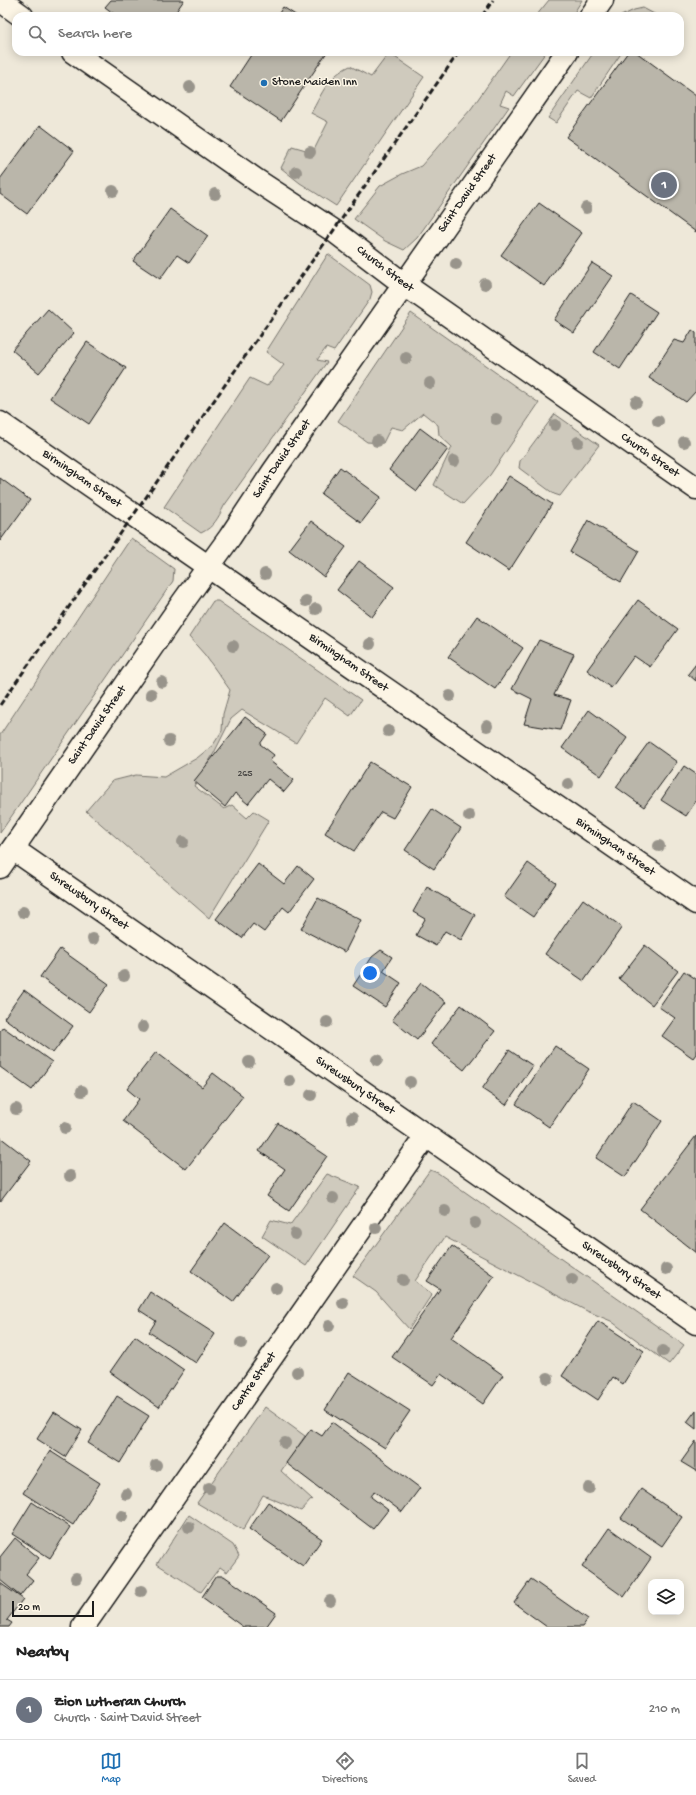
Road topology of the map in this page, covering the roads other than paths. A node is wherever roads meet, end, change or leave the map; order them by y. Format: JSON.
{"nodes":[{"id":1,"x":0,"y":0,"type":"edge"},
{"id":2,"x":602,"y":0,"type":"edge"},
{"id":3,"x":16,"y":12,"type":"edge"},
{"id":4,"x":594,"y":12,"type":"edge"},
{"id":5,"x":79,"y":56,"type":"edge"},
{"id":6,"x":564,"y":56,"type":"edge"},
{"id":7,"x":405,"y":285,"type":"junction"},
{"id":8,"x":0,"y":423,"type":"edge"},
{"id":9,"x":696,"y":488,"type":"edge"},
{"id":10,"x":208,"y":567,"type":"junction"},
{"id":11,"x":13,"y":849,"type":"junction"},
{"id":12,"x":0,"y":867,"type":"edge"},
{"id":13,"x":696,"y":903,"type":"edge"},
{"id":14,"x":426,"y":1136,"type":"junction"},
{"id":15,"x":696,"y":1323,"type":"edge"},
{"id":16,"x":83,"y":1627,"type":"edge"}],
"edges":[{"from":1,"to":3,"type":"street"},
{"from":2,"to":4,"type":"street"},
{"from":5,"to":7,"type":"street","name":"Church Street"},
{"from":6,"to":7,"type":"street","name":"Saint David Street"},
{"from":7,"to":9,"type":"street","name":"Church Street"},
{"from":7,"to":10,"type":"street","name":"Saint David Street"},
{"from":8,"to":10,"type":"street","name":"Birmingham Street"},
{"from":10,"to":11,"type":"street","name":"Saint David Street"},
{"from":10,"to":13,"type":"street","name":"Birmingham Street"},
{"from":11,"to":12,"type":"street","name":"Saint David Street"},
{"from":11,"to":14,"type":"street","name":"Shrewsbury Street"},
{"from":14,"to":15,"type":"street","name":"Shrewsbury Street"},
{"from":14,"to":16,"type":"street","name":"Centre Street"}]}
